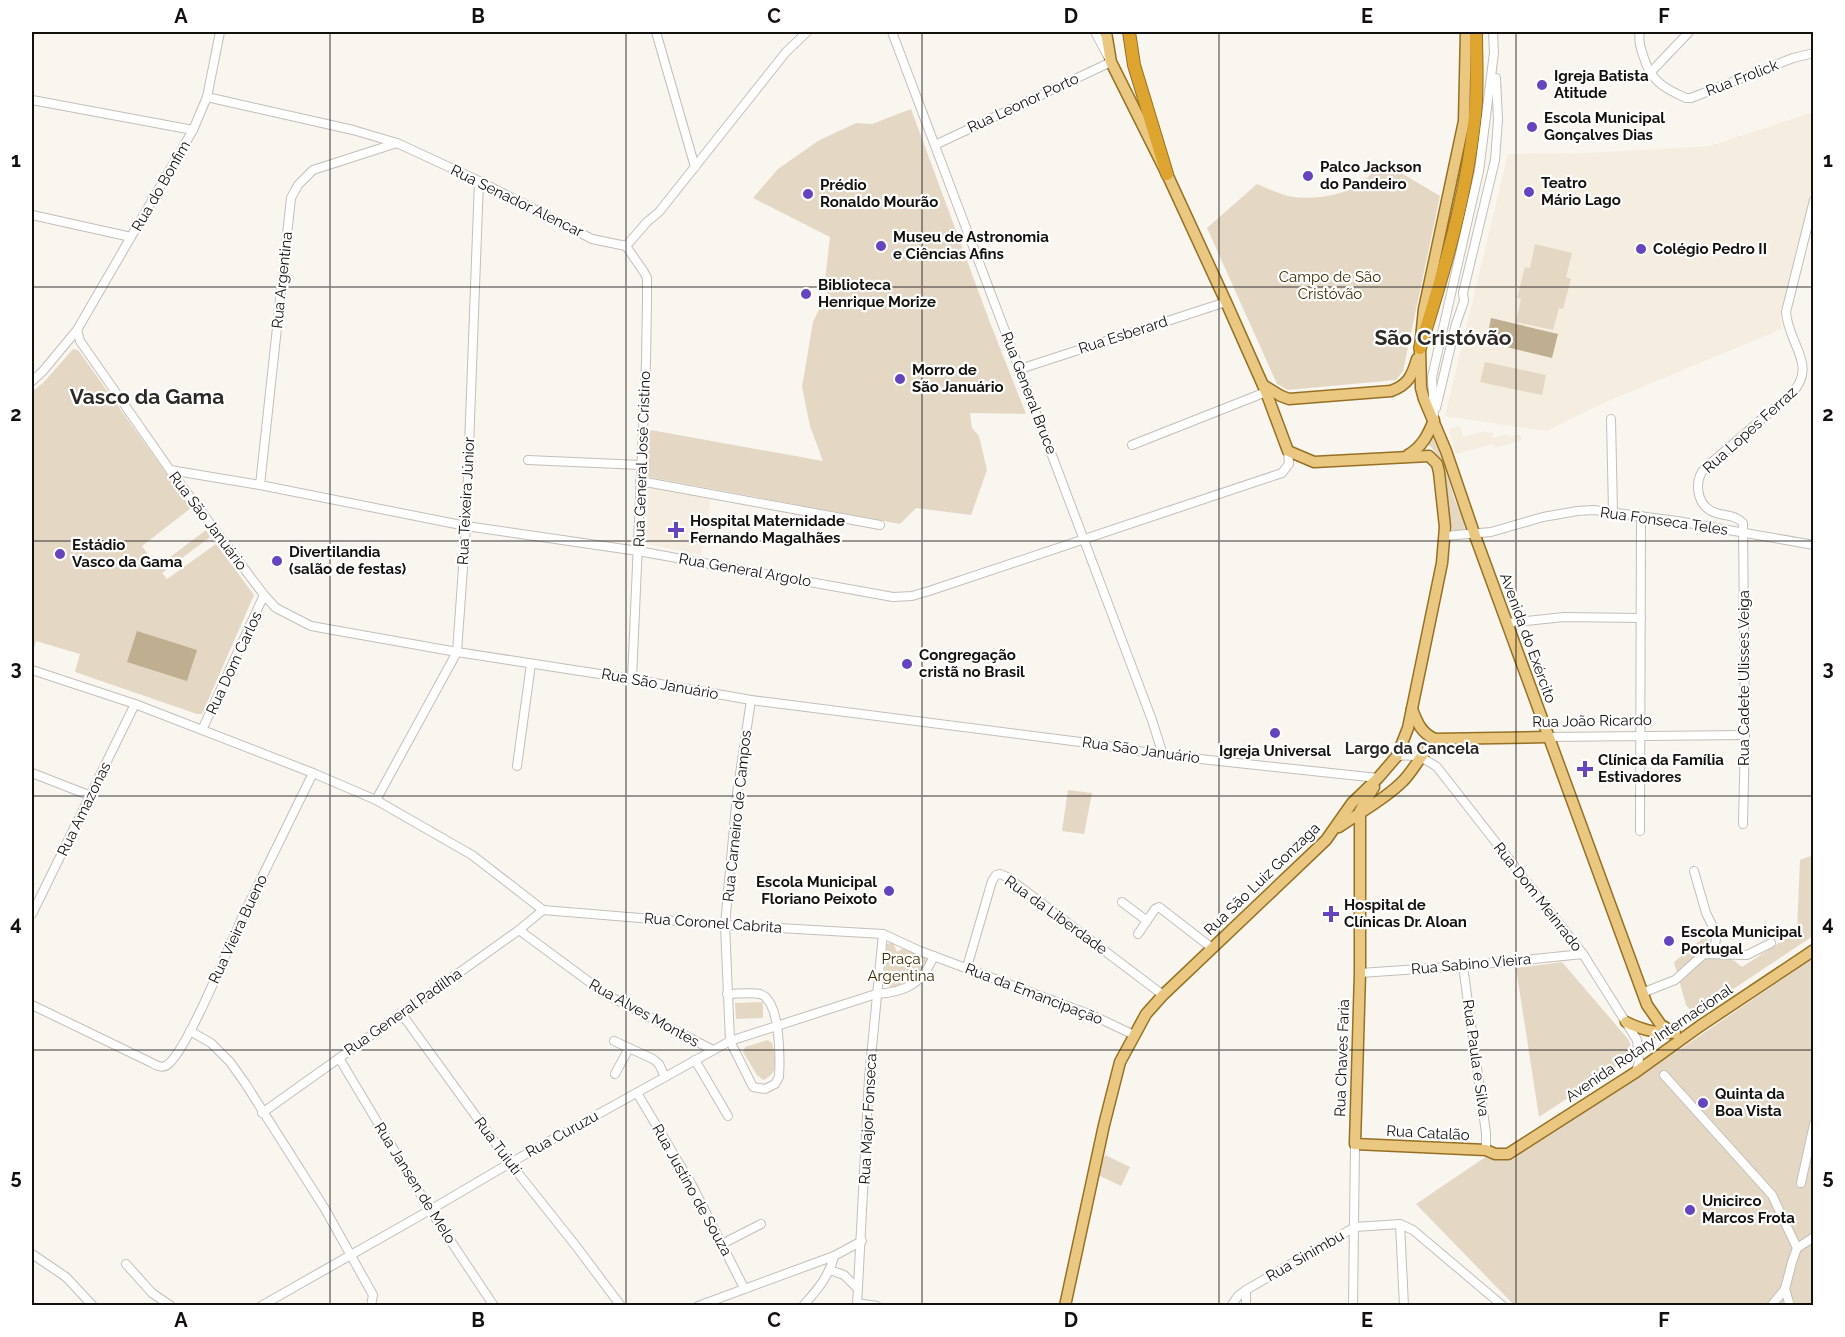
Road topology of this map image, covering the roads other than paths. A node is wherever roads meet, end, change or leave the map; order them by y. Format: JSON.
{"nodes":[{"id":1,"x":220,"y":32,"type":"edge"},
{"id":2,"x":656,"y":32,"type":"edge"},
{"id":3,"x":807,"y":32,"type":"edge"},
{"id":4,"x":892,"y":32,"type":"edge"},
{"id":5,"x":1095,"y":32,"type":"edge"},
{"id":6,"x":1106,"y":32,"type":"edge"},
{"id":7,"x":1129,"y":32,"type":"edge"},
{"id":8,"x":1466,"y":32,"type":"edge"},
{"id":9,"x":1476,"y":32,"type":"edge"},
{"id":10,"x":1493,"y":32,"type":"edge"},
{"id":11,"x":1640,"y":32,"type":"edge"},
{"id":12,"x":1689,"y":32,"type":"edge"},
{"id":13,"x":1814,"y":53,"type":"edge"},
{"id":14,"x":1494,"y":54,"type":"junction"},
{"id":15,"x":1111,"y":62,"type":"junction"},
{"id":16,"x":1649,"y":74,"type":"junction"},
{"id":17,"x":207,"y":97,"type":"junction"},
{"id":18,"x":32,"y":100,"type":"edge"},
{"id":19,"x":193,"y":130,"type":"junction"},
{"id":20,"x":397,"y":143,"type":"junction"},
{"id":21,"x":935,"y":144,"type":"junction"},
{"id":22,"x":695,"y":166,"type":"junction"},
{"id":23,"x":1167,"y":174,"type":"junction"},
{"id":24,"x":479,"y":181,"type":"junction"},
{"id":25,"x":1814,"y":200,"type":"edge"},
{"id":26,"x":32,"y":215,"type":"edge"},
{"id":27,"x":131,"y":237,"type":"junction"},
{"id":28,"x":626,"y":246,"type":"junction"},
{"id":29,"x":1226,"y":302,"type":"junction"},
{"id":30,"x":77,"y":330,"type":"junction"},
{"id":31,"x":70,"y":339,"type":"junction"},
{"id":32,"x":80,"y":341,"type":"junction"},
{"id":33,"x":1420,"y":348,"type":"junction"},
{"id":34,"x":1020,"y":369,"type":"junction"},
{"id":35,"x":32,"y":381,"type":"edge"},
{"id":36,"x":1265,"y":388,"type":"junction"},
{"id":37,"x":1611,"y":419,"type":"dead end"},
{"id":38,"x":1434,"y":420,"type":"junction"},
{"id":39,"x":1132,"y":445,"type":"dead end"},
{"id":40,"x":1288,"y":451,"type":"junction"},
{"id":41,"x":1405,"y":456,"type":"junction"},
{"id":42,"x":528,"y":460,"type":"dead end"},
{"id":43,"x":641,"y":465,"type":"junction"},
{"id":44,"x":170,"y":470,"type":"junction"},
{"id":45,"x":640,"y":481,"type":"junction"},
{"id":46,"x":260,"y":485,"type":"junction"},
{"id":47,"x":1613,"y":512,"type":"junction"},
{"id":48,"x":1641,"y":516,"type":"junction"},
{"id":49,"x":880,"y":525,"type":"dead end"},
{"id":50,"x":466,"y":526,"type":"junction"},
{"id":51,"x":1474,"y":533,"type":"junction"},
{"id":52,"x":1744,"y":533,"type":"junction"},
{"id":53,"x":1445,"y":536,"type":"junction"},
{"id":54,"x":1084,"y":538,"type":"junction"},
{"id":55,"x":1814,"y":545,"type":"edge"},
{"id":56,"x":638,"y":551,"type":"junction"},
{"id":57,"x":264,"y":596,"type":"junction"},
{"id":58,"x":1641,"y":618,"type":"junction"},
{"id":59,"x":1507,"y":623,"type":"junction"},
{"id":60,"x":457,"y":652,"type":"junction"},
{"id":61,"x":531,"y":664,"type":"junction"},
{"id":62,"x":32,"y":670,"type":"edge"},
{"id":63,"x":632,"y":679,"type":"junction"},
{"id":64,"x":751,"y":700,"type":"junction"},
{"id":65,"x":135,"y":704,"type":"junction"},
{"id":66,"x":1412,"y":709,"type":"junction"},
{"id":67,"x":202,"y":730,"type":"junction"},
{"id":68,"x":1745,"y":735,"type":"junction"},
{"id":69,"x":1640,"y":736,"type":"junction"},
{"id":70,"x":1548,"y":737,"type":"junction"},
{"id":71,"x":1440,"y":740,"type":"junction"},
{"id":72,"x":1163,"y":755,"type":"junction"},
{"id":73,"x":1397,"y":756,"type":"junction"},
{"id":74,"x":1421,"y":757,"type":"junction"},
{"id":75,"x":517,"y":766,"type":"dead end"},
{"id":76,"x":32,"y":773,"type":"edge"},
{"id":77,"x":313,"y":773,"type":"junction"},
{"id":78,"x":1378,"y":778,"type":"junction"},
{"id":79,"x":91,"y":796,"type":"junction"},
{"id":80,"x":376,"y":800,"type":"junction"},
{"id":81,"x":1360,"y":812,"type":"junction"},
{"id":82,"x":1743,"y":824,"type":"dead end"},
{"id":83,"x":1334,"y":831,"type":"junction"},
{"id":84,"x":1640,"y":831,"type":"dead end"},
{"id":85,"x":1694,"y":871,"type":"dead end"},
{"id":86,"x":1122,"y":902,"type":"dead end"},
{"id":87,"x":543,"y":910,"type":"junction"},
{"id":88,"x":32,"y":914,"type":"edge"},
{"id":89,"x":1147,"y":921,"type":"junction"},
{"id":90,"x":725,"y":926,"type":"junction"},
{"id":91,"x":519,"y":930,"type":"junction"},
{"id":92,"x":883,"y":934,"type":"junction"},
{"id":93,"x":1138,"y":934,"type":"dead end"},
{"id":94,"x":1772,"y":943,"type":"dead end"},
{"id":95,"x":1212,"y":948,"type":"junction"},
{"id":96,"x":1814,"y":950,"type":"edge"},
{"id":97,"x":1713,"y":953,"type":"junction"},
{"id":98,"x":1583,"y":954,"type":"junction"},
{"id":99,"x":934,"y":956,"type":"junction"},
{"id":100,"x":1463,"y":966,"type":"junction"},
{"id":101,"x":967,"y":967,"type":"junction"},
{"id":102,"x":1360,"y":973,"type":"junction"},
{"id":103,"x":1642,"y":993,"type":"junction"},
{"id":104,"x":728,"y":994,"type":"junction"},
{"id":105,"x":876,"y":994,"type":"junction"},
{"id":106,"x":1163,"y":995,"type":"junction"},
{"id":107,"x":32,"y":1005,"type":"edge"},
{"id":108,"x":401,"y":1013,"type":"junction"},
{"id":109,"x":1626,"y":1022,"type":"junction"},
{"id":110,"x":1700,"y":1026,"type":"junction"},
{"id":111,"x":777,"y":1027,"type":"junction"},
{"id":112,"x":190,"y":1031,"type":"junction"},
{"id":113,"x":1675,"y":1033,"type":"junction"},
{"id":114,"x":1134,"y":1035,"type":"junction"},
{"id":115,"x":614,"y":1041,"type":"dead end"},
{"id":116,"x":729,"y":1041,"type":"junction"},
{"id":117,"x":629,"y":1048,"type":"junction"},
{"id":118,"x":713,"y":1050,"type":"junction"},
{"id":119,"x":339,"y":1058,"type":"junction"},
{"id":120,"x":695,"y":1060,"type":"junction"},
{"id":121,"x":1636,"y":1072,"type":"junction"},
{"id":122,"x":615,"y":1074,"type":"dead end"},
{"id":123,"x":1664,"y":1076,"type":"dead end"},
{"id":124,"x":666,"y":1077,"type":"junction"},
{"id":125,"x":637,"y":1093,"type":"junction"},
{"id":126,"x":262,"y":1113,"type":"junction"},
{"id":127,"x":729,"y":1116,"type":"dead end"},
{"id":128,"x":1814,"y":1124,"type":"edge"},
{"id":129,"x":1355,"y":1144,"type":"junction"},
{"id":130,"x":1486,"y":1150,"type":"junction"},
{"id":131,"x":1499,"y":1155,"type":"joint"},
{"id":132,"x":510,"y":1163,"type":"junction"},
{"id":133,"x":1802,"y":1183,"type":"dead end"},
{"id":134,"x":430,"y":1210,"type":"junction"},
{"id":135,"x":761,"y":1224,"type":"dead end"},
{"id":136,"x":1400,"y":1224,"type":"junction"},
{"id":137,"x":1355,"y":1227,"type":"junction"},
{"id":138,"x":1814,"y":1237,"type":"edge"},
{"id":139,"x":862,"y":1241,"type":"junction"},
{"id":140,"x":722,"y":1244,"type":"junction"},
{"id":141,"x":1797,"y":1248,"type":"junction"},
{"id":142,"x":32,"y":1254,"type":"edge"},
{"id":143,"x":351,"y":1256,"type":"junction"},
{"id":144,"x":834,"y":1256,"type":"junction"},
{"id":145,"x":126,"y":1264,"type":"dead end"},
{"id":146,"x":831,"y":1270,"type":"junction"},
{"id":147,"x":744,"y":1288,"type":"junction"},
{"id":148,"x":858,"y":1289,"type":"junction"},
{"id":149,"x":1785,"y":1289,"type":"junction"},
{"id":150,"x":1246,"y":1290,"type":"junction"},
{"id":151,"x":372,"y":1303,"type":"edge"},
{"id":152,"x":857,"y":1304,"type":"edge"},
{"id":153,"x":93,"y":1305,"type":"edge"},
{"id":154,"x":171,"y":1305,"type":"edge"},
{"id":155,"x":261,"y":1305,"type":"edge"},
{"id":156,"x":494,"y":1305,"type":"edge"},
{"id":157,"x":621,"y":1305,"type":"edge"},
{"id":158,"x":698,"y":1305,"type":"edge"},
{"id":159,"x":803,"y":1305,"type":"edge"},
{"id":160,"x":877,"y":1305,"type":"edge"},
{"id":161,"x":1066,"y":1305,"type":"edge"},
{"id":162,"x":1231,"y":1305,"type":"edge"},
{"id":163,"x":1246,"y":1305,"type":"edge"},
{"id":164,"x":1353,"y":1305,"type":"edge"},
{"id":165,"x":1404,"y":1305,"type":"edge"},
{"id":166,"x":1503,"y":1305,"type":"edge"},
{"id":167,"x":1771,"y":1305,"type":"edge"},
{"id":168,"x":1790,"y":1305,"type":"edge"}],
"edges":[{"from":1,"to":17,"type":"street","name":"Rua do Bonfim"},
{"from":2,"to":22,"type":"street"},
{"from":3,"to":22,"type":"street"},
{"from":4,"to":21,"type":"street","name":"Rua General Bruce"},
{"from":5,"to":15,"type":"street"},
{"from":6,"to":15,"type":"main road"},
{"from":7,"to":23,"type":"highway"},
{"from":8,"to":33,"type":"main road"},
{"from":9,"to":33,"type":"highway"},
{"from":10,"to":14,"type":"street"},
{"from":11,"to":16,"type":"street"},
{"from":12,"to":16,"type":"street"},
{"from":13,"to":16,"type":"street","name":"Rua Frolick"},
{"from":14,"to":38,"type":"street"},
{"from":14,"to":38,"type":"street"},
{"from":15,"to":21,"type":"street","name":"Rua Leonor Porto"},
{"from":15,"to":23,"type":"main road"},
{"from":17,"to":19,"type":"street","name":"Rua do Bonfim"},
{"from":17,"to":20,"type":"street","name":"Rua Senador Alencar"},
{"from":18,"to":19,"type":"street"},
{"from":19,"to":27,"type":"street","name":"Rua do Bonfim"},
{"from":20,"to":24,"type":"street","name":"Rua Senador Alencar"},
{"from":20,"to":46,"type":"street","name":"Rua Argentina"},
{"from":21,"to":34,"type":"street","name":"Rua General Bruce"},
{"from":22,"to":28,"type":"street"},
{"from":23,"to":29,"type":"main road"},
{"from":24,"to":28,"type":"street","name":"Rua Senador Alencar"},
{"from":24,"to":50,"type":"street","name":"Rua Teixeira Júnior"},
{"from":25,"to":52,"type":"street","name":"Rua Lopes Ferraz"},
{"from":26,"to":27,"type":"street"},
{"from":27,"to":30,"type":"street","name":"Rua do Bonfim"},
{"from":28,"to":43,"type":"street","name":"Rua General José Cristino"},
{"from":29,"to":34,"type":"street","name":"Rua Esberard"},
{"from":29,"to":36,"type":"main road"},
{"from":30,"to":31,"type":"street","name":"Rua do Bonfim"},
{"from":30,"to":32,"type":"street","name":"Rua São Januário"},
{"from":31,"to":32,"type":"street"},
{"from":31,"to":35,"type":"street","name":"Rua do Bonfim"},
{"from":32,"to":44,"type":"street","name":"Rua São Januário"},
{"from":33,"to":36,"type":"main road"},
{"from":33,"to":38,"type":"main road"},
{"from":34,"to":54,"type":"street","name":"Rua General Bruce"},
{"from":36,"to":39,"type":"street"},
{"from":36,"to":40,"type":"main road"},
{"from":37,"to":47,"type":"street"},
{"from":38,"to":41,"type":"main road"},
{"from":38,"to":51,"type":"main road","name":"Avenida do Exército"},
{"from":40,"to":41,"type":"main road"},
{"from":40,"to":54,"type":"street","name":"Rua General Argolo"},
{"from":41,"to":53,"type":"main road","name":"Rua São Luiz Gonzaga"},
{"from":42,"to":43,"type":"street"},
{"from":43,"to":45,"type":"street","name":"Rua General José Cristino"},
{"from":44,"to":46,"type":"street","name":"Rua General Argolo"},
{"from":44,"to":57,"type":"street","name":"Rua São Januário"},
{"from":45,"to":49,"type":"street"},
{"from":45,"to":56,"type":"street","name":"Rua General José Cristino"},
{"from":46,"to":50,"type":"street","name":"Rua General Argolo"},
{"from":47,"to":48,"type":"street","name":"Rua Fonseca Teles"},
{"from":47,"to":51,"type":"street","name":"Rua Fonseca Teles"},
{"from":48,"to":52,"type":"street","name":"Rua Fonseca Teles"},
{"from":48,"to":58,"type":"street"},
{"from":50,"to":56,"type":"street","name":"Rua General Argolo"},
{"from":50,"to":60,"type":"street","name":"Rua Teixeira Júnior"},
{"from":51,"to":53,"type":"street","name":"Rua Fonseca Teles"},
{"from":51,"to":59,"type":"main road","name":"Avenida do Exército"},
{"from":52,"to":55,"type":"street","name":"Rua Fonseca Teles"},
{"from":52,"to":68,"type":"street","name":"Rua Cadete Ulisses Veiga"},
{"from":53,"to":66,"type":"main road","name":"Rua São Luiz Gonzaga"},
{"from":54,"to":56,"type":"street","name":"Rua General Argolo"},
{"from":54,"to":72,"type":"street","name":"Rua General Bruce"},
{"from":56,"to":63,"type":"street","name":"Rua General José Cristino"},
{"from":57,"to":60,"type":"street","name":"Rua São Januário"},
{"from":57,"to":67,"type":"street","name":"Rua Dom Carlos"},
{"from":58,"to":59,"type":"street"},
{"from":58,"to":69,"type":"street"},
{"from":59,"to":70,"type":"main road","name":"Avenida do Exército"},
{"from":60,"to":61,"type":"street","name":"Rua São Januário"},
{"from":60,"to":80,"type":"street","name":"Rua Teixeira Júnior"},
{"from":61,"to":63,"type":"street","name":"Rua São Januário"},
{"from":61,"to":75,"type":"street"},
{"from":62,"to":65,"type":"street"},
{"from":63,"to":64,"type":"street","name":"Rua São Januário"},
{"from":64,"to":72,"type":"street","name":"Rua São Januário"},
{"from":64,"to":90,"type":"street","name":"Rua Carneiro de Campos"},
{"from":65,"to":67,"type":"street"},
{"from":65,"to":79,"type":"street","name":"Rua Amazonas"},
{"from":66,"to":71,"type":"main road"},
{"from":66,"to":73,"type":"main road","name":"Rua São Luiz Gonzaga"},
{"from":67,"to":77,"type":"street"},
{"from":68,"to":69,"type":"street","name":"Rua João Ricardo"},
{"from":68,"to":82,"type":"street","name":"Rua Cadete Ulisses Veiga"},
{"from":69,"to":70,"type":"street","name":"Rua João Ricardo"},
{"from":69,"to":84,"type":"street"},
{"from":70,"to":71,"type":"main road","name":"Rua João Ricardo"},
{"from":70,"to":103,"type":"main road","name":"Avenida do Exército"},
{"from":71,"to":74,"type":"main road"},
{"from":72,"to":78,"type":"street","name":"Rua São Januário"},
{"from":73,"to":74,"type":"street"},
{"from":73,"to":78,"type":"main road","name":"Rua São Luiz Gonzaga"},
{"from":74,"to":81,"type":"main road"},
{"from":74,"to":98,"type":"street","name":"Rua Dom Meinrado"},
{"from":76,"to":79,"type":"street"},
{"from":77,"to":80,"type":"street"},
{"from":77,"to":112,"type":"street","name":"Rua Vieira Bueno"},
{"from":78,"to":81,"type":"main road"},
{"from":78,"to":83,"type":"main road","name":"Rua São Luiz Gonzaga"},
{"from":79,"to":88,"type":"street","name":"Rua Amazonas"},
{"from":80,"to":87,"type":"street"},
{"from":81,"to":83,"type":"main road"},
{"from":81,"to":102,"type":"main road","name":"Rua Chaves Faria"},
{"from":83,"to":95,"type":"main road","name":"Rua São Luiz Gonzaga"},
{"from":85,"to":97,"type":"street"},
{"from":86,"to":89,"type":"street"},
{"from":87,"to":90,"type":"street","name":"Rua Coronel Cabrita"},
{"from":87,"to":91,"type":"street","name":"Rua General Padilha"},
{"from":89,"to":93,"type":"street"},
{"from":89,"to":95,"type":"street"},
{"from":90,"to":92,"type":"street","name":"Rua Coronel Cabrita"},
{"from":90,"to":104,"type":"street","name":"Rua Carneiro de Campos"},
{"from":91,"to":108,"type":"street","name":"Rua General Padilha"},
{"from":91,"to":118,"type":"street","name":"Rua Alves Montes"},
{"from":92,"to":99,"type":"street"},
{"from":92,"to":105,"type":"street","name":"Rua Major Fonseca"},
{"from":94,"to":97,"type":"street"},
{"from":95,"to":106,"type":"main road","name":"Rua São Luiz Gonzaga"},
{"from":96,"to":110,"type":"main road","name":"Avenida Rotary Internacional"},
{"from":97,"to":103,"type":"street"},
{"from":98,"to":100,"type":"street","name":"Rua Sabino Vieira"},
{"from":98,"to":109,"type":"street","name":"Rua Dom Meinrado"},
{"from":99,"to":101,"type":"street","name":"Rua da Emancipação"},
{"from":99,"to":105,"type":"street"},
{"from":100,"to":102,"type":"street","name":"Rua Sabino Vieira"},
{"from":100,"to":130,"type":"street","name":"Rua Paula e Silva"},
{"from":101,"to":106,"type":"street","name":"Rua da Liberdade"},
{"from":101,"to":114,"type":"street","name":"Rua da Emancipação"},
{"from":102,"to":129,"type":"main road","name":"Rua Chaves Faria"},
{"from":103,"to":113,"type":"main road","name":"Avenida do Exército"},
{"from":104,"to":111,"type":"street"},
{"from":104,"to":116,"type":"street","name":"Rua Carneiro de Campos"},
{"from":105,"to":111,"type":"street","name":"Rua Curuzu"},
{"from":105,"to":139,"type":"street","name":"Rua Major Fonseca"},
{"from":106,"to":114,"type":"main road","name":"Rua São Luiz Gonzaga"},
{"from":107,"to":112,"type":"street","name":"Rua Vieira Bueno"},
{"from":108,"to":119,"type":"street","name":"Rua General Padilha"},
{"from":108,"to":132,"type":"street","name":"Rua Tuiuti"},
{"from":109,"to":113,"type":"main road"},
{"from":109,"to":121,"type":"street","name":"Rua Dom Meinrado"},
{"from":110,"to":113,"type":"main road"},
{"from":110,"to":121,"type":"main road","name":"Avenida Rotary Internacional"},
{"from":111,"to":116,"type":"street","name":"Rua Curuzu"},
{"from":111,"to":116,"type":"street"},
{"from":112,"to":126,"type":"street"},
{"from":114,"to":161,"type":"main road","name":"Rua São Luiz Gonzaga"},
{"from":115,"to":117,"type":"street"},
{"from":116,"to":118,"type":"street","name":"Rua Curuzu"},
{"from":117,"to":122,"type":"street"},
{"from":117,"to":124,"type":"street"},
{"from":118,"to":120,"type":"street","name":"Rua Curuzu"},
{"from":119,"to":126,"type":"street","name":"Rua General Padilha"},
{"from":119,"to":134,"type":"street","name":"Rua Jansen de Melo"},
{"from":120,"to":124,"type":"street","name":"Rua Curuzu"},
{"from":120,"to":127,"type":"street"},
{"from":121,"to":131,"type":"main road","name":"Avenida Rotary Internacional"},
{"from":123,"to":141,"type":"street"},
{"from":124,"to":125,"type":"street","name":"Rua Curuzu"},
{"from":125,"to":132,"type":"street","name":"Rua Curuzu"},
{"from":125,"to":140,"type":"street","name":"Rua Justino de Souza"},
{"from":126,"to":143,"type":"street"},
{"from":128,"to":133,"type":"street"},
{"from":129,"to":130,"type":"main road","name":"Rua Catalão"},
{"from":129,"to":137,"type":"street","name":"Rua Chaves Faria"},
{"from":130,"to":131,"type":"main road","name":"Rua Catalão"},
{"from":132,"to":134,"type":"street","name":"Rua Curuzu"},
{"from":132,"to":157,"type":"street","name":"Rua Tuiuti"},
{"from":134,"to":143,"type":"street","name":"Rua Curuzu"},
{"from":134,"to":156,"type":"street","name":"Rua Jansen de Melo"},
{"from":135,"to":140,"type":"street"},
{"from":136,"to":137,"type":"street","name":"Rua Sinimbu"},
{"from":136,"to":165,"type":"street"},
{"from":136,"to":166,"type":"street"},
{"from":137,"to":150,"type":"street","name":"Rua Sinimbu"},
{"from":137,"to":164,"type":"street","name":"Rua Chaves Faria"},
{"from":138,"to":141,"type":"street"},
{"from":139,"to":144,"type":"street"},
{"from":139,"to":148,"type":"street","name":"Rua Major Fonseca"},
{"from":140,"to":147,"type":"street","name":"Rua Justino de Souza"},
{"from":141,"to":149,"type":"street"},
{"from":142,"to":153,"type":"street"},
{"from":143,"to":151,"type":"street"},
{"from":143,"to":155,"type":"street","name":"Rua Curuzu"},
{"from":144,"to":146,"type":"street"},
{"from":144,"to":147,"type":"street"},
{"from":145,"to":154,"type":"street"},
{"from":146,"to":148,"type":"street"},
{"from":146,"to":159,"type":"street"},
{"from":147,"to":158,"type":"street"},
{"from":148,"to":152,"type":"street","name":"Rua Major Fonseca"},
{"from":149,"to":167,"type":"street"},
{"from":149,"to":168,"type":"street"},
{"from":150,"to":162,"type":"street","name":"Rua Sinimbu"},
{"from":150,"to":163,"type":"street"},
{"from":152,"to":160,"type":"street"}]}
